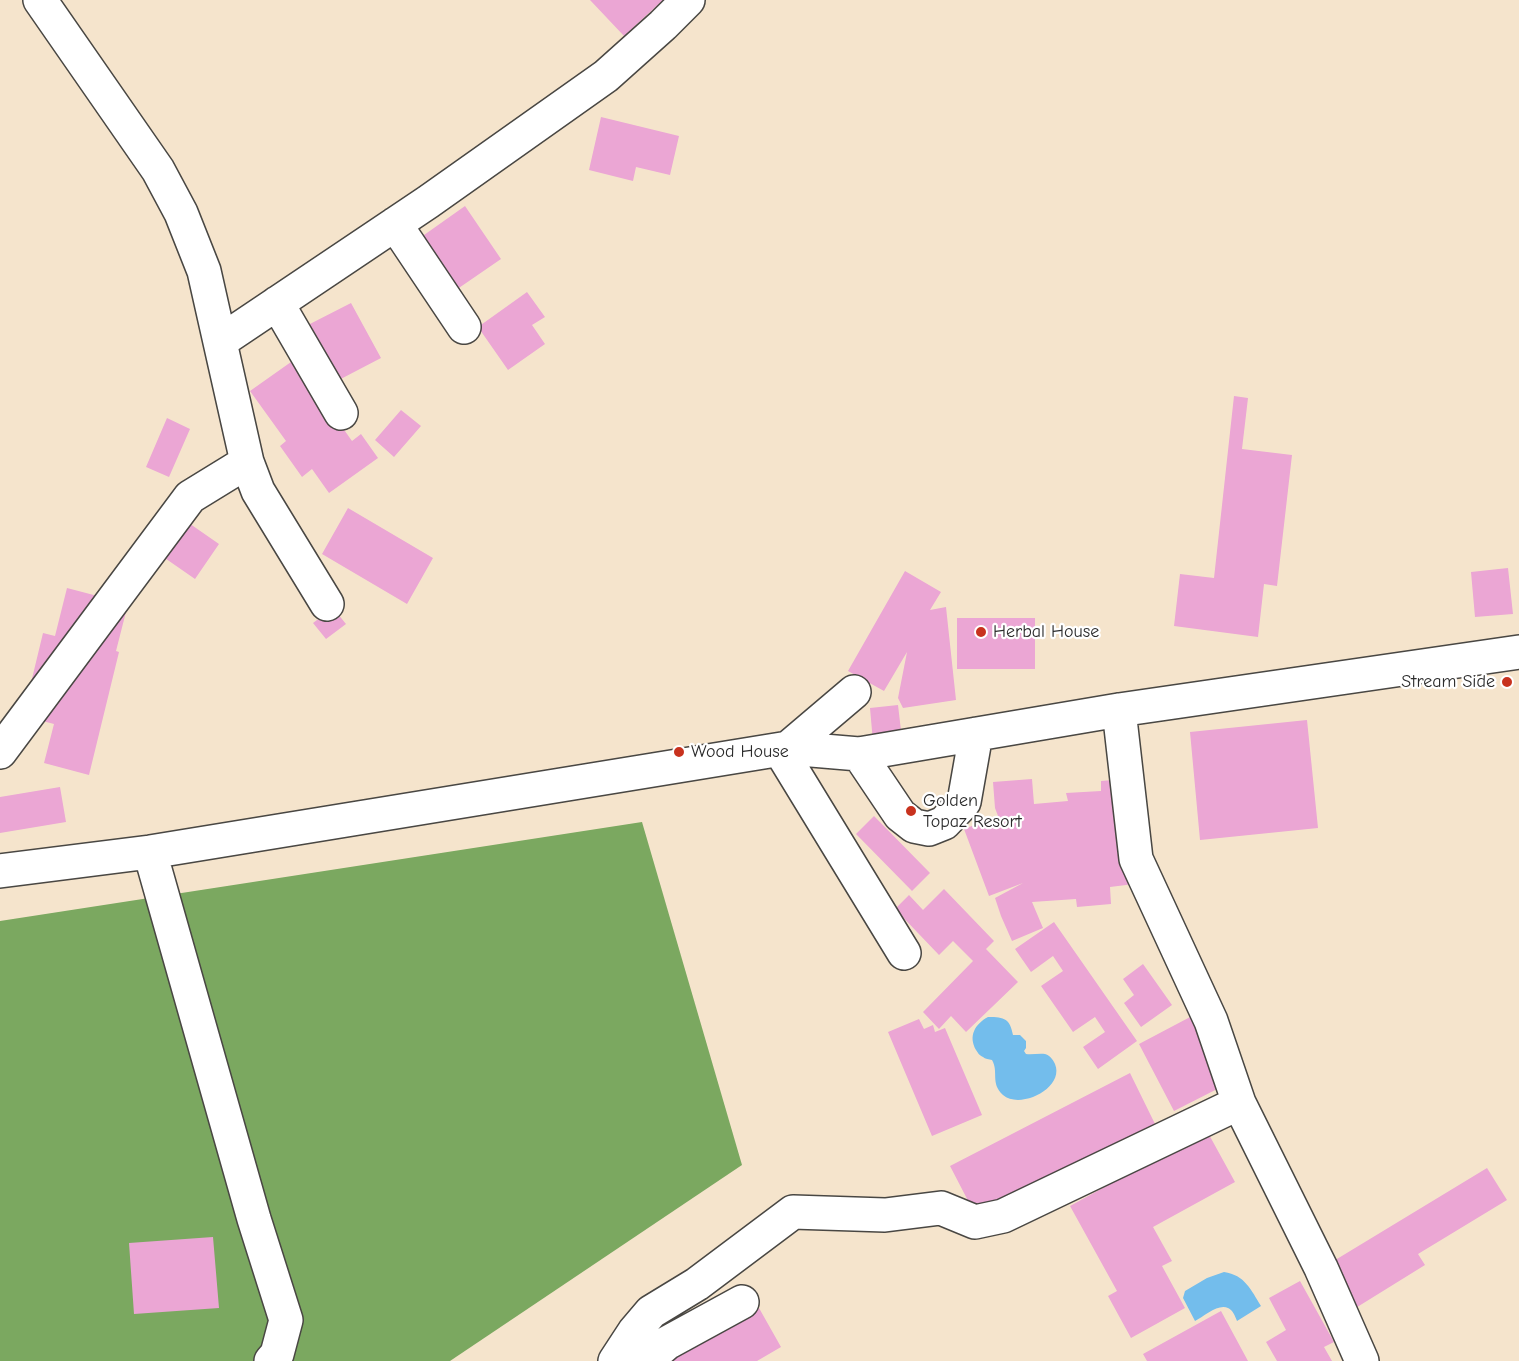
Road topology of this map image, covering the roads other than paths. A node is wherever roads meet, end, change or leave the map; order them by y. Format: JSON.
{"nodes":[{"id":1,"x":40,"y":0,"type":"edge"},
{"id":2,"x":688,"y":0,"type":"edge"},
{"id":3,"x":395,"y":224,"type":"junction"},
{"id":4,"x":277,"y":303,"type":"junction"},
{"id":5,"x":464,"y":327,"type":"dead end"},
{"id":6,"x":221,"y":341,"type":"junction"},
{"id":7,"x":341,"y":413,"type":"dead end"},
{"id":8,"x":247,"y":462,"type":"junction"},
{"id":9,"x":327,"y":604,"type":"dead end"},
{"id":10,"x":1519,"y":652,"type":"edge"},
{"id":11,"x":854,"y":692,"type":"dead end"},
{"id":12,"x":1119,"y":710,"type":"junction"},
{"id":13,"x":976,"y":734,"type":"junction"},
{"id":14,"x":784,"y":749,"type":"junction"},
{"id":15,"x":0,"y":752,"type":"edge"},
{"id":16,"x":859,"y":754,"type":"junction"},
{"id":17,"x":150,"y":852,"type":"junction"},
{"id":18,"x":0,"y":871,"type":"edge"},
{"id":19,"x":904,"y":953,"type":"dead end"},
{"id":20,"x":1239,"y":1103,"type":"junction"},
{"id":21,"x":742,"y":1302,"type":"dead end"},
{"id":22,"x":271,"y":1361,"type":"edge"},
{"id":23,"x":615,"y":1361,"type":"edge"},
{"id":24,"x":646,"y":1361,"type":"edge"},
{"id":25,"x":1362,"y":1361,"type":"edge"}],
"edges":[{"from":1,"to":6,"type":"street"},
{"from":2,"to":3,"type":"street"},
{"from":3,"to":4,"type":"street"},
{"from":3,"to":5,"type":"street"},
{"from":4,"to":6,"type":"street"},
{"from":4,"to":7,"type":"street"},
{"from":6,"to":8,"type":"street"},
{"from":8,"to":9,"type":"street"},
{"from":8,"to":15,"type":"street"},
{"from":10,"to":12,"type":"street"},
{"from":11,"to":14,"type":"street"},
{"from":12,"to":13,"type":"street"},
{"from":12,"to":20,"type":"street"},
{"from":13,"to":16,"type":"street"},
{"from":13,"to":16,"type":"street"},
{"from":14,"to":16,"type":"street"},
{"from":14,"to":17,"type":"street"},
{"from":14,"to":19,"type":"street"},
{"from":17,"to":18,"type":"street"},
{"from":17,"to":22,"type":"street"},
{"from":20,"to":23,"type":"street"},
{"from":20,"to":25,"type":"street"},
{"from":21,"to":24,"type":"street"}]}
